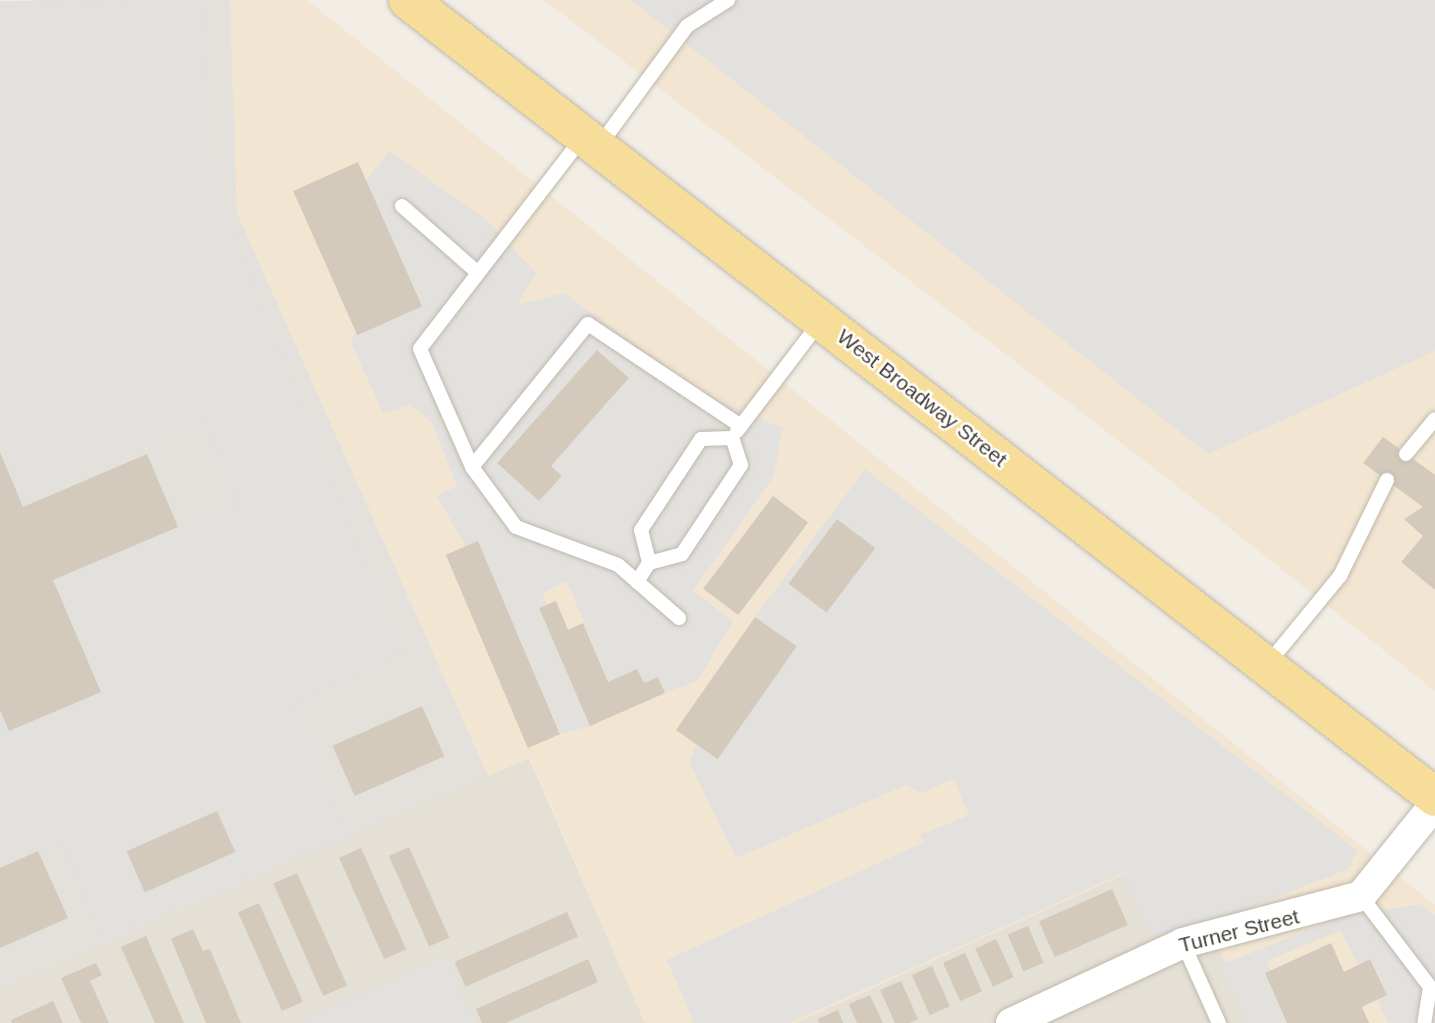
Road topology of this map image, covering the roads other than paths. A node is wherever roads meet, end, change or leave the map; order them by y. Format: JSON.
{"nodes":[{"id":1,"x":408,"y":0,"type":"edge"},
{"id":2,"x":728,"y":0,"type":"edge"},
{"id":3,"x":591,"y":142,"type":"junction"},
{"id":4,"x":402,"y":206,"type":"dead end"},
{"id":5,"x":478,"y":273,"type":"junction"},
{"id":6,"x":821,"y":321,"type":"junction"},
{"id":7,"x":1435,"y":419,"type":"edge"},
{"id":8,"x":737,"y":432,"type":"junction"},
{"id":9,"x":1406,"y":454,"type":"dead end"},
{"id":10,"x":472,"y":467,"type":"junction"},
{"id":11,"x":1387,"y":480,"type":"dead end"},
{"id":12,"x":649,"y":563,"type":"junction"},
{"id":13,"x":637,"y":582,"type":"junction"},
{"id":14,"x":679,"y":618,"type":"dead end"},
{"id":15,"x":1266,"y":666,"type":"junction"},
{"id":16,"x":1435,"y":797,"type":"edge"},
{"id":17,"x":1435,"y":804,"type":"edge"},
{"id":18,"x":1362,"y":896,"type":"junction"},
{"id":19,"x":1182,"y":943,"type":"junction"},
{"id":20,"x":1432,"y":986,"type":"edge"},
{"id":21,"x":1011,"y":1023,"type":"edge"},
{"id":22,"x":1219,"y":1023,"type":"edge"},
{"id":23,"x":1424,"y":1023,"type":"edge"}],
"edges":[{"from":1,"to":3,"type":"main road","name":"West Broadway Street"},
{"from":2,"to":3,"type":"lane"},
{"from":3,"to":5,"type":"lane"},
{"from":3,"to":6,"type":"main road","name":"West Broadway Street"},
{"from":4,"to":5,"type":"lane"},
{"from":5,"to":10,"type":"lane"},
{"from":6,"to":8,"type":"lane"},
{"from":6,"to":15,"type":"main road","name":"West Broadway Street"},
{"from":7,"to":9,"type":"lane"},
{"from":8,"to":10,"type":"lane"},
{"from":8,"to":12,"type":"lane"},
{"from":8,"to":12,"type":"lane"},
{"from":10,"to":13,"type":"lane"},
{"from":11,"to":15,"type":"lane"},
{"from":12,"to":13,"type":"lane"},
{"from":13,"to":14,"type":"lane"},
{"from":15,"to":16,"type":"main road","name":"West Broadway Street"},
{"from":17,"to":18,"type":"street"},
{"from":18,"to":19,"type":"street","name":"Turner Street"},
{"from":18,"to":20,"type":"lane"},
{"from":19,"to":21,"type":"street","name":"Turner Street"},
{"from":19,"to":22,"type":"lane"},
{"from":20,"to":23,"type":"lane"}]}
